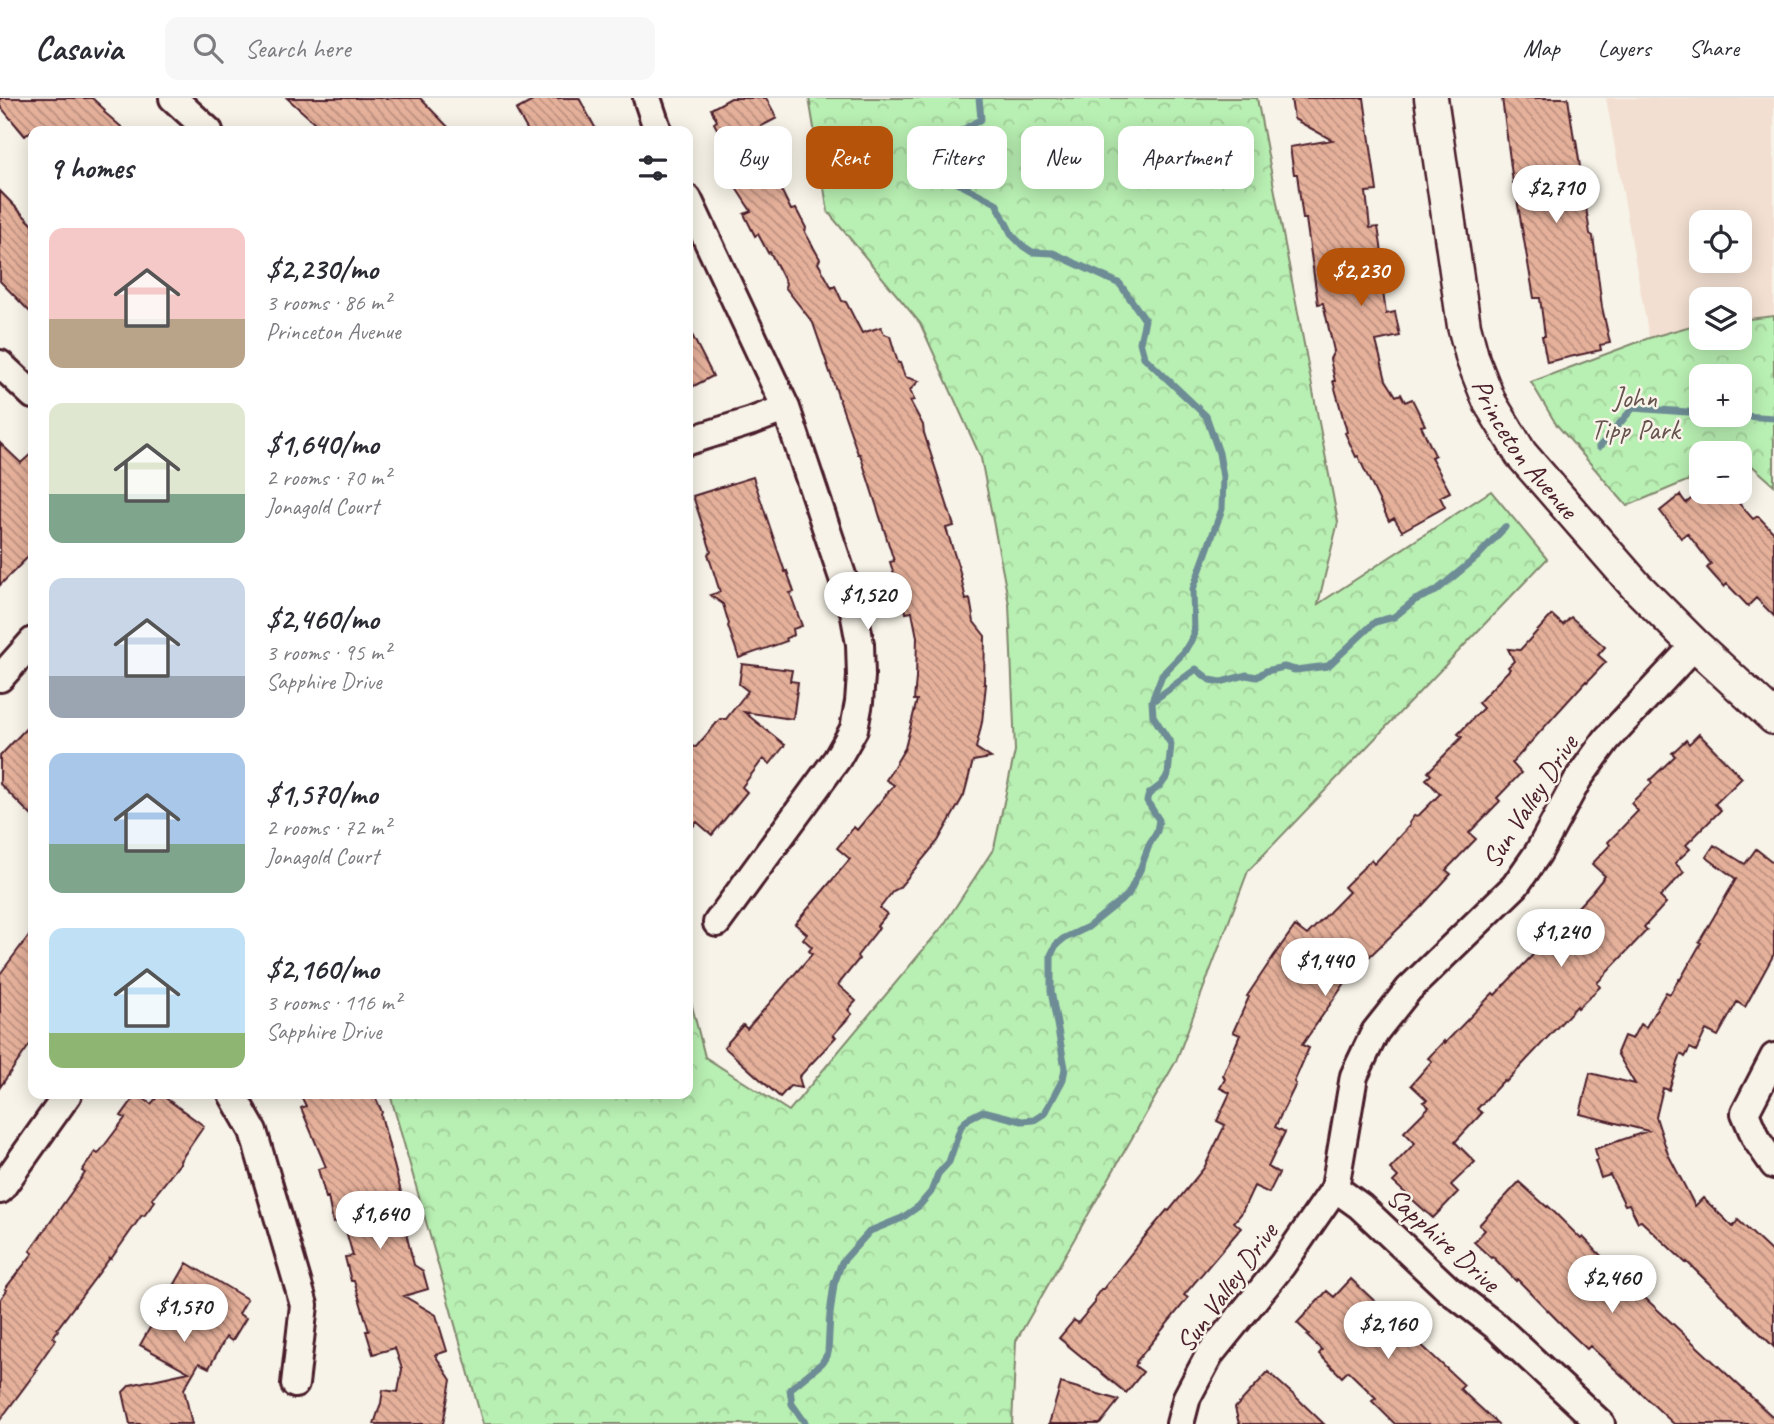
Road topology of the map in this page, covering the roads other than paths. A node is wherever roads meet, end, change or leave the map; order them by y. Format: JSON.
{"nodes":[{"id":1,"x":173,"y":98,"type":"edge"},
{"id":2,"x":647,"y":98,"type":"edge"},
{"id":3,"x":1431,"y":98,"type":"edge"},
{"id":4,"x":204,"y":126,"type":"edge"},
{"id":5,"x":656,"y":126,"type":"edge"},
{"id":6,"x":693,"y":210,"type":"edge"},
{"id":7,"x":0,"y":364,"type":"edge"},
{"id":8,"x":28,"y":390,"type":"edge"},
{"id":9,"x":786,"y":408,"type":"junction"},
{"id":10,"x":693,"y":439,"type":"edge"},
{"id":11,"x":1695,"y":645,"type":"junction"},
{"id":12,"x":28,"y":647,"type":"edge"},
{"id":13,"x":0,"y":678,"type":"edge"},
{"id":14,"x":1774,"y":719,"type":"edge"},
{"id":15,"x":717,"y":923,"type":"dead end"},
{"id":16,"x":1774,"y":1058,"type":"edge"},
{"id":17,"x":64,"y":1099,"type":"edge"},
{"id":18,"x":235,"y":1099,"type":"edge"},
{"id":19,"x":1774,"y":1165,"type":"edge"},
{"id":20,"x":1335,"y":1188,"type":"junction"},
{"id":21,"x":0,"y":1190,"type":"edge"},
{"id":22,"x":295,"y":1384,"type":"dead end"},
{"id":23,"x":1180,"y":1424,"type":"edge"},
{"id":24,"x":1601,"y":1424,"type":"edge"}],
"edges":[{"from":1,"to":4,"type":"street"},
{"from":2,"to":5,"type":"street"},
{"from":3,"to":11,"type":"street","name":"Princeton Avenue"},
{"from":6,"to":9,"type":"street"},
{"from":7,"to":8,"type":"street"},
{"from":9,"to":10,"type":"street"},
{"from":9,"to":15,"type":"street"},
{"from":11,"to":14,"type":"street","name":"Princeton Avenue"},
{"from":11,"to":20,"type":"street","name":"Sun Valley Drive"},
{"from":12,"to":13,"type":"street"},
{"from":16,"to":19,"type":"street"},
{"from":17,"to":21,"type":"street"},
{"from":18,"to":22,"type":"street"},
{"from":20,"to":23,"type":"street","name":"Sun Valley Drive"},
{"from":20,"to":24,"type":"street","name":"Sapphire Drive"}]}
